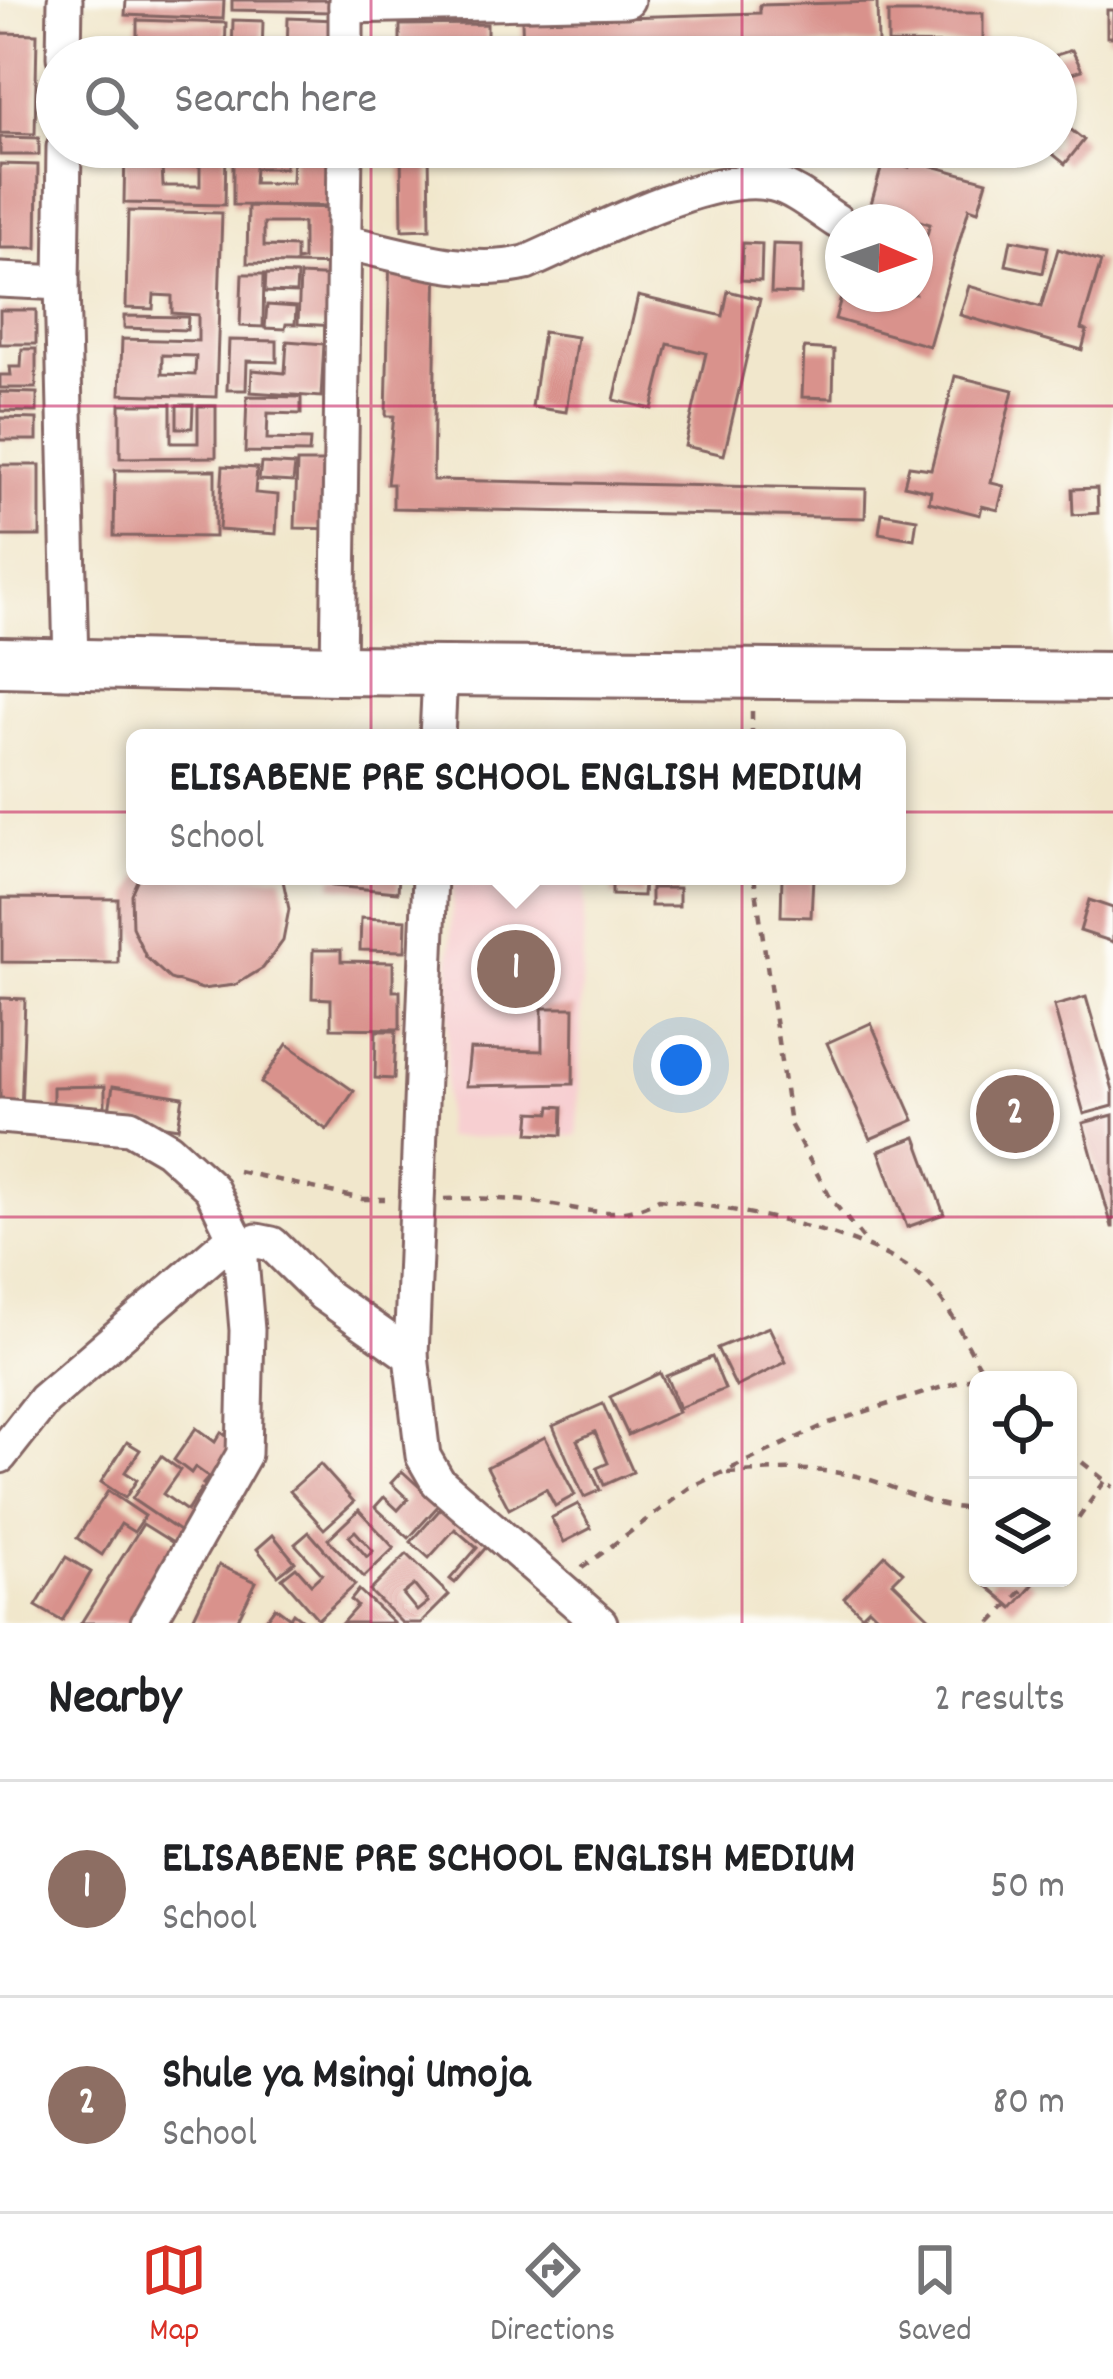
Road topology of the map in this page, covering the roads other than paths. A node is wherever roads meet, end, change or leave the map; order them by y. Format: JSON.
{"nodes":[{"id":1,"x":65,"y":0,"type":"edge"},
{"id":2,"x":626,"y":0,"type":"edge"},
{"id":3,"x":346,"y":3,"type":"edge"},
{"id":4,"x":64,"y":36,"type":"edge"},
{"id":5,"x":346,"y":36,"type":"edge"},
{"id":6,"x":64,"y":168,"type":"edge"},
{"id":7,"x":345,"y":168,"type":"edge"},
{"id":8,"x":825,"y":213,"type":"edge"},
{"id":9,"x":344,"y":242,"type":"junction"},
{"id":10,"x":0,"y":280,"type":"edge"},
{"id":11,"x":62,"y":284,"type":"junction"},
{"id":12,"x":0,"y":662,"type":"edge"},
{"id":13,"x":70,"y":664,"type":"junction"},
{"id":14,"x":338,"y":670,"type":"junction"},
{"id":15,"x":440,"y":671,"type":"junction"},
{"id":16,"x":1113,"y":677,"type":"edge"},
{"id":17,"x":437,"y":729,"type":"edge"},
{"id":18,"x":430,"y":885,"type":"edge"},
{"id":19,"x":0,"y":1116,"type":"edge"},
{"id":20,"x":237,"y":1242,"type":"junction"},
{"id":21,"x":411,"y":1356,"type":"junction"},
{"id":22,"x":0,"y":1456,"type":"edge"},
{"id":23,"x":148,"y":1623,"type":"edge"},
{"id":24,"x":600,"y":1623,"type":"edge"}],
"edges":[{"from":1,"to":4,"type":"street"},
{"from":2,"to":3,"type":"street"},
{"from":3,"to":5,"type":"street"},
{"from":6,"to":11,"type":"street"},
{"from":7,"to":9,"type":"street"},
{"from":8,"to":9,"type":"street"},
{"from":9,"to":14,"type":"street"},
{"from":10,"to":11,"type":"street"},
{"from":11,"to":13,"type":"street"},
{"from":12,"to":13,"type":"highway"},
{"from":13,"to":14,"type":"highway"},
{"from":14,"to":15,"type":"highway"},
{"from":15,"to":16,"type":"highway"},
{"from":15,"to":17,"type":"street"},
{"from":18,"to":21,"type":"street"},
{"from":19,"to":20,"type":"street"},
{"from":20,"to":21,"type":"street"},
{"from":20,"to":22,"type":"street"},
{"from":20,"to":23,"type":"street"},
{"from":21,"to":24,"type":"street"}]}
